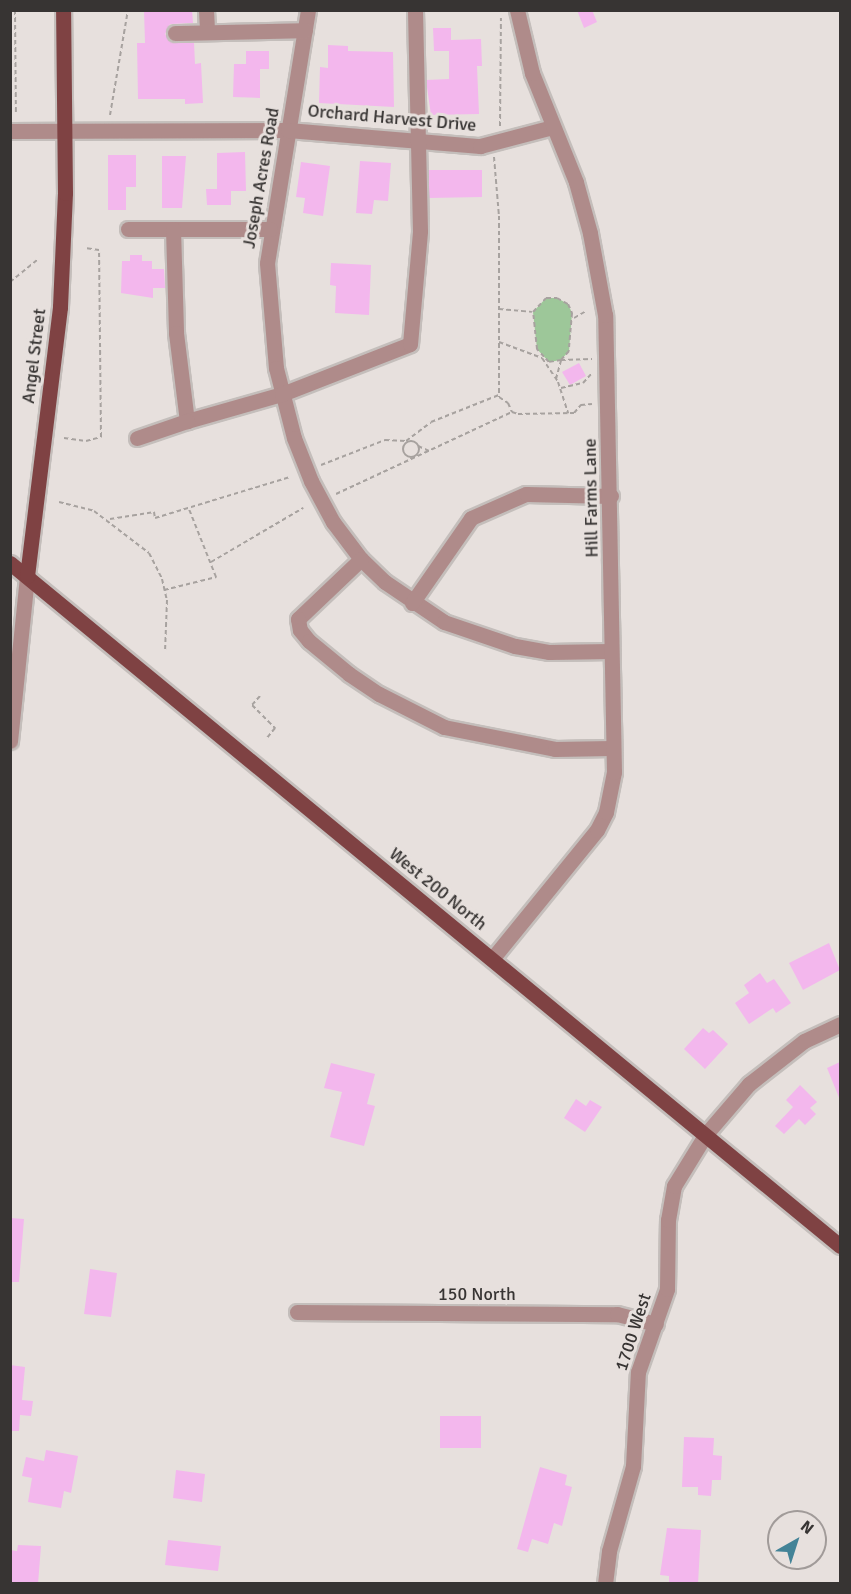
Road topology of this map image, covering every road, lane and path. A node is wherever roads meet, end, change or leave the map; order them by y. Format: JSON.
{"nodes":[{"id":1,"x":15,"y":10,"type":"edge"},
{"id":2,"x":63,"y":10,"type":"edge"},
{"id":3,"x":128,"y":10,"type":"edge"},
{"id":4,"x":206,"y":10,"type":"edge"},
{"id":5,"x":308,"y":10,"type":"edge"},
{"id":6,"x":415,"y":10,"type":"edge"},
{"id":7,"x":517,"y":10,"type":"edge"},
{"id":8,"x":501,"y":18,"type":"dead end"},
{"id":9,"x":305,"y":30,"type":"junction"},
{"id":10,"x":207,"y":31,"type":"junction"},
{"id":11,"x":176,"y":33,"type":"dead end"},
{"id":12,"x":16,"y":115,"type":"dead end"},
{"id":13,"x":110,"y":116,"type":"dead end"},
{"id":14,"x":553,"y":127,"type":"junction"},
{"id":15,"x":66,"y":130,"type":"junction"},
{"id":16,"x":288,"y":130,"type":"junction"},
{"id":17,"x":10,"y":131,"type":"edge"},
{"id":18,"x":500,"y":131,"type":"dead end"},
{"id":19,"x":417,"y":139,"type":"junction"},
{"id":20,"x":494,"y":156,"type":"dead end"},
{"id":21,"x":128,"y":229,"type":"dead end"},
{"id":22,"x":173,"y":229,"type":"junction"},
{"id":23,"x":270,"y":229,"type":"junction"},
{"id":24,"x":85,"y":249,"type":"dead end"},
{"id":25,"x":38,"y":259,"type":"dead end"},
{"id":26,"x":10,"y":282,"type":"edge"},
{"id":27,"x":499,"y":309,"type":"junction"},
{"id":28,"x":586,"y":311,"type":"dead end"},
{"id":29,"x":533,"y":312,"type":"junction"},
{"id":30,"x":572,"y":320,"type":"junction"},
{"id":31,"x":499,"y":342,"type":"junction"},
{"id":32,"x":569,"y":351,"type":"junction"},
{"id":33,"x":542,"y":358,"type":"junction"},
{"id":34,"x":575,"y":358,"type":"junction"},
{"id":35,"x":592,"y":359,"type":"dead end"},
{"id":36,"x":561,"y":360,"type":"junction"},
{"id":37,"x":592,"y":374,"type":"dead end"},
{"id":38,"x":556,"y":379,"type":"junction"},
{"id":39,"x":561,"y":388,"type":"junction"},
{"id":40,"x":282,"y":394,"type":"junction"},
{"id":41,"x":499,"y":395,"type":"junction"},
{"id":42,"x":592,"y":404,"type":"dead end"},
{"id":43,"x":512,"y":412,"type":"junction"},
{"id":44,"x":568,"y":413,"type":"junction"},
{"id":45,"x":187,"y":421,"type":"junction"},
{"id":46,"x":418,"y":434,"type":"junction"},
{"id":47,"x":64,"y":438,"type":"dead end"},
{"id":48,"x":137,"y":438,"type":"dead end"},
{"id":49,"x":406,"y":441,"type":"junction"},
{"id":50,"x":396,"y":442,"type":"junction"},
{"id":51,"x":416,"y":442,"type":"junction"},
{"id":52,"x":403,"y":445,"type":"junction"},
{"id":53,"x":418,"y":446,"type":"junction"},
{"id":54,"x":429,"y":451,"type":"junction"},
{"id":55,"x":404,"y":453,"type":"junction"},
{"id":56,"x":415,"y":457,"type":"junction"},
{"id":57,"x":402,"y":464,"type":"junction"},
{"id":58,"x":321,"y":465,"type":"dead end"},
{"id":59,"x":290,"y":477,"type":"dead end"},
{"id":60,"x":336,"y":494,"type":"dead end"},
{"id":61,"x":611,"y":496,"type":"junction"},
{"id":62,"x":59,"y":502,"type":"dead end"},
{"id":63,"x":189,"y":508,"type":"junction"},
{"id":64,"x":303,"y":508,"type":"dead end"},
{"id":65,"x":109,"y":519,"type":"junction"},
{"id":66,"x":361,"y":559,"type":"junction"},
{"id":67,"x":211,"y":562,"type":"junction"},
{"id":68,"x":10,"y":563,"type":"edge"},
{"id":69,"x":27,"y":576,"type":"junction"},
{"id":70,"x":164,"y":590,"type":"junction"},
{"id":71,"x":412,"y":603,"type":"junction"},
{"id":72,"x":165,"y":651,"type":"dead end"},
{"id":73,"x":611,"y":651,"type":"junction"},
{"id":74,"x":14,"y":675,"type":"edge"},
{"id":75,"x":260,"y":696,"type":"dead end"},
{"id":76,"x":266,"y":739,"type":"dead end"},
{"id":77,"x":10,"y":741,"type":"edge"},
{"id":78,"x":612,"y":748,"type":"junction"},
{"id":79,"x":492,"y":958,"type":"junction"},
{"id":80,"x":840,"y":1023,"type":"edge"},
{"id":81,"x":706,"y":1134,"type":"junction"},
{"id":82,"x":840,"y":1246,"type":"edge"},
{"id":83,"x":297,"y":1312,"type":"dead end"},
{"id":84,"x":656,"y":1324,"type":"junction"},
{"id":85,"x":604,"y":1584,"type":"edge"}],
"edges":[{"from":1,"to":12,"type":"path"},
{"from":2,"to":15,"type":"main road","name":"Angel Street"},
{"from":3,"to":13,"type":"path"},
{"from":4,"to":10,"type":"street"},
{"from":5,"to":9,"type":"street","name":"Joseph Acres Road"},
{"from":6,"to":19,"type":"street"},
{"from":7,"to":14,"type":"street","name":"Hill Farms Lane"},
{"from":8,"to":18,"type":"path"},
{"from":9,"to":10,"type":"street"},
{"from":9,"to":16,"type":"street","name":"Joseph Acres Road"},
{"from":10,"to":11,"type":"street"},
{"from":14,"to":19,"type":"street","name":"Orchard Harvest Drive"},
{"from":14,"to":61,"type":"street","name":"Hill Farms Lane"},
{"from":15,"to":16,"type":"street","name":"Orchard Harvest Drive"},
{"from":15,"to":17,"type":"street","name":"Orchard Harvest Drive"},
{"from":15,"to":69,"type":"main road","name":"Angel Street"},
{"from":16,"to":19,"type":"street","name":"Orchard Harvest Drive"},
{"from":16,"to":23,"type":"street","name":"Joseph Acres Road"},
{"from":19,"to":40,"type":"street"},
{"from":20,"to":27,"type":"path"},
{"from":21,"to":22,"type":"street"},
{"from":22,"to":23,"type":"street"},
{"from":22,"to":45,"type":"street"},
{"from":23,"to":40,"type":"street","name":"Joseph Acres Road"},
{"from":24,"to":47,"type":"path"},
{"from":25,"to":26,"type":"path"},
{"from":27,"to":29,"type":"path"},
{"from":27,"to":31,"type":"path"},
{"from":28,"to":30,"type":"path"},
{"from":29,"to":30,"type":"path"},
{"from":29,"to":33,"type":"path"},
{"from":30,"to":32,"type":"path"},
{"from":31,"to":33,"type":"path"},
{"from":31,"to":41,"type":"path"},
{"from":32,"to":34,"type":"path"},
{"from":32,"to":36,"type":"path"},
{"from":33,"to":36,"type":"path"},
{"from":33,"to":38,"type":"path"},
{"from":34,"to":35,"type":"path"},
{"from":34,"to":36,"type":"path"},
{"from":36,"to":38,"type":"path"},
{"from":37,"to":39,"type":"path"},
{"from":38,"to":39,"type":"path"},
{"from":39,"to":44,"type":"path"},
{"from":40,"to":45,"type":"street"},
{"from":40,"to":66,"type":"street","name":"Joseph Acres Road"},
{"from":41,"to":43,"type":"path"},
{"from":41,"to":46,"type":"path"},
{"from":42,"to":44,"type":"path"},
{"from":43,"to":44,"type":"path"},
{"from":43,"to":54,"type":"path"},
{"from":45,"to":48,"type":"street"},
{"from":46,"to":49,"type":"path"},
{"from":46,"to":51,"type":"path"},
{"from":49,"to":50,"type":"path"},
{"from":49,"to":51,"type":"path"},
{"from":49,"to":52,"type":"path"},
{"from":50,"to":52,"type":"path"},
{"from":50,"to":58,"type":"path"},
{"from":51,"to":53,"type":"path"},
{"from":52,"to":55,"type":"path"},
{"from":53,"to":54,"type":"path"},
{"from":53,"to":56,"type":"path"},
{"from":54,"to":56,"type":"path"},
{"from":55,"to":56,"type":"path"},
{"from":55,"to":57,"type":"path"},
{"from":56,"to":57,"type":"path"},
{"from":57,"to":60,"type":"path"},
{"from":59,"to":63,"type":"path"},
{"from":61,"to":71,"type":"street"},
{"from":61,"to":73,"type":"street","name":"Hill Farms Lane"},
{"from":62,"to":65,"type":"path"},
{"from":63,"to":65,"type":"path"},
{"from":63,"to":67,"type":"path"},
{"from":64,"to":67,"type":"path"},
{"from":65,"to":70,"type":"path"},
{"from":66,"to":71,"type":"street","name":"Joseph Acres Road"},
{"from":66,"to":78,"type":"street"},
{"from":67,"to":70,"type":"path"},
{"from":68,"to":69,"type":"main road","name":"West 200 North"},
{"from":69,"to":74,"type":"street","name":"Angel Street"},
{"from":69,"to":79,"type":"main road","name":"West 200 North"},
{"from":70,"to":72,"type":"path"},
{"from":71,"to":73,"type":"street","name":"Joseph Acres Road"},
{"from":73,"to":78,"type":"street","name":"Hill Farms Lane"},
{"from":74,"to":77,"type":"street","name":"Angel Street"},
{"from":75,"to":76,"type":"path"},
{"from":78,"to":79,"type":"street","name":"Hill Farms Lane"},
{"from":79,"to":81,"type":"main road","name":"West 200 North"},
{"from":80,"to":81,"type":"street","name":"1700 West"},
{"from":81,"to":82,"type":"main road","name":"West 200 North"},
{"from":81,"to":84,"type":"street","name":"1700 West"},
{"from":83,"to":84,"type":"street","name":"150 North"},
{"from":84,"to":85,"type":"street","name":"1700 West"}]}
